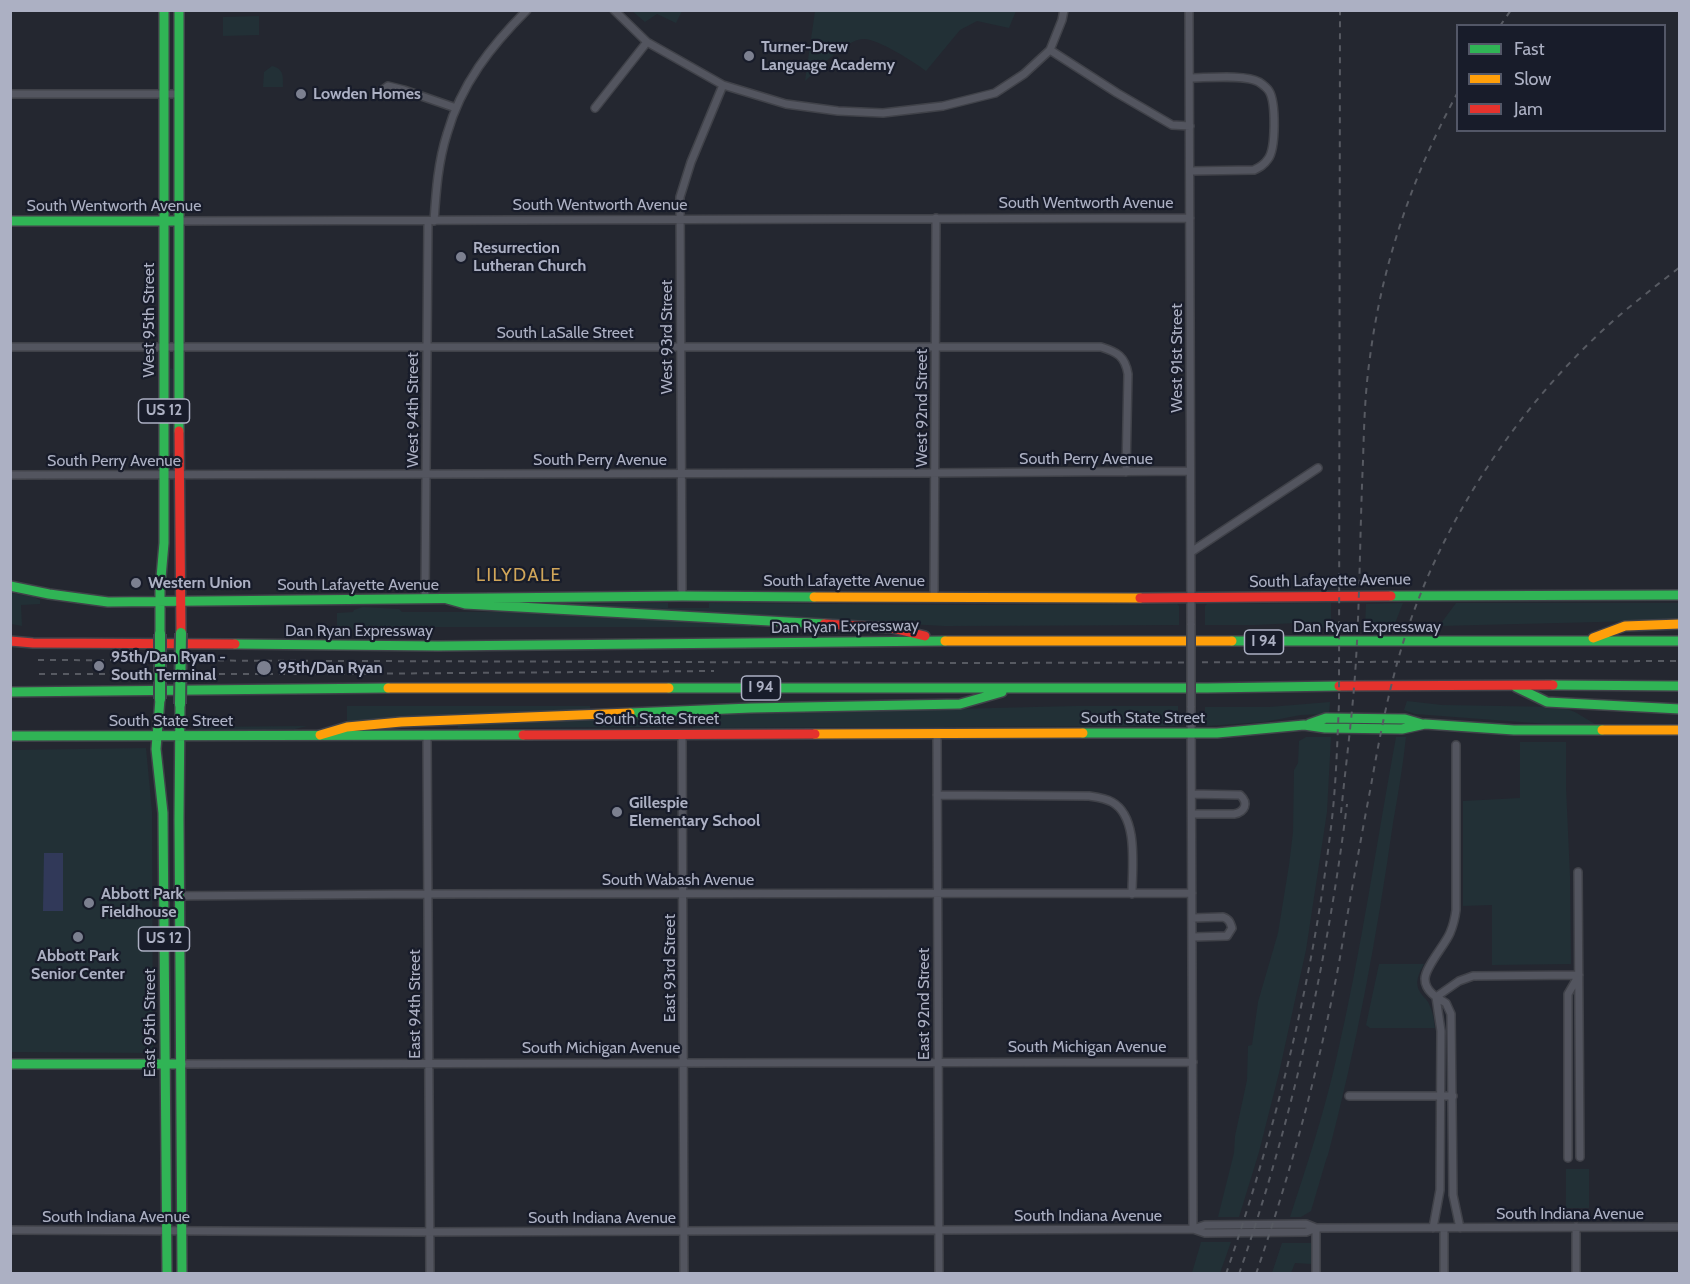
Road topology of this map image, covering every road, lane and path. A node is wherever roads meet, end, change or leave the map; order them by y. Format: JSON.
{"nodes":[{"id":1,"x":164,"y":10,"type":"edge"},
{"id":2,"x":179,"y":10,"type":"edge"},
{"id":3,"x":527,"y":10,"type":"edge"},
{"id":4,"x":614,"y":10,"type":"edge"},
{"id":5,"x":1064,"y":10,"type":"edge"},
{"id":6,"x":1190,"y":10,"type":"edge"},
{"id":7,"x":647,"y":42,"type":"junction"},
{"id":8,"x":1050,"y":50,"type":"junction"},
{"id":9,"x":1190,"y":78,"type":"junction"},
{"id":10,"x":723,"y":85,"type":"junction"},
{"id":11,"x":380,"y":92,"type":"dead end"},
{"id":12,"x":10,"y":93,"type":"edge"},
{"id":13,"x":179,"y":93,"type":"junction"},
{"id":14,"x":164,"y":94,"type":"junction"},
{"id":15,"x":456,"y":108,"type":"junction"},
{"id":16,"x":595,"y":108,"type":"dead end"},
{"id":17,"x":1190,"y":126,"type":"junction"},
{"id":18,"x":1190,"y":171,"type":"junction"},
{"id":19,"x":936,"y":218,"type":"junction"},
{"id":20,"x":1190,"y":218,"type":"junction"},
{"id":21,"x":680,"y":220,"type":"junction"},
{"id":22,"x":10,"y":221,"type":"edge"},
{"id":23,"x":163,"y":221,"type":"junction"},
{"id":24,"x":178,"y":221,"type":"junction"},
{"id":25,"x":431,"y":221,"type":"junction"},
{"id":26,"x":10,"y":347,"type":"edge"},
{"id":27,"x":164,"y":347,"type":"junction"},
{"id":28,"x":179,"y":347,"type":"junction"},
{"id":29,"x":427,"y":347,"type":"junction"},
{"id":30,"x":680,"y":347,"type":"junction"},
{"id":31,"x":935,"y":347,"type":"junction"},
{"id":32,"x":1318,"y":468,"type":"dead end"},
{"id":33,"x":1190,"y":471,"type":"junction"},
{"id":34,"x":1126,"y":472,"type":"junction"},
{"id":35,"x":935,"y":473,"type":"junction"},
{"id":36,"x":427,"y":474,"type":"junction"},
{"id":37,"x":681,"y":474,"type":"junction"},
{"id":38,"x":10,"y":475,"type":"edge"},
{"id":39,"x":164,"y":475,"type":"junction"},
{"id":40,"x":179,"y":475,"type":"junction"},
{"id":41,"x":1191,"y":552,"type":"junction"},
{"id":42,"x":10,"y":586,"type":"edge"},
{"id":43,"x":1680,"y":595,"type":"edge"},
{"id":44,"x":682,"y":596,"type":"junction"},
{"id":45,"x":934,"y":597,"type":"junction"},
{"id":46,"x":1191,"y":598,"type":"junction"},
{"id":47,"x":425,"y":599,"type":"junction"},
{"id":48,"x":447,"y":599,"type":"junction"},
{"id":49,"x":180,"y":600,"type":"junction"},
{"id":50,"x":160,"y":602,"type":"junction"},
{"id":51,"x":1680,"y":624,"type":"edge"},
{"id":52,"x":10,"y":641,"type":"edge"},
{"id":53,"x":944,"y":641,"type":"junction"},
{"id":54,"x":1585,"y":641,"type":"junction"},
{"id":55,"x":1680,"y":641,"type":"edge"},
{"id":56,"x":1512,"y":685,"type":"junction"},
{"id":57,"x":1680,"y":686,"type":"edge"},
{"id":58,"x":1016,"y":687,"type":"junction"},
{"id":59,"x":10,"y":692,"type":"edge"},
{"id":60,"x":1680,"y":709,"type":"edge"},
{"id":61,"x":1680,"y":730,"type":"edge"},
{"id":62,"x":1191,"y":733,"type":"junction"},
{"id":63,"x":682,"y":734,"type":"junction"},
{"id":64,"x":937,"y":734,"type":"junction"},
{"id":65,"x":320,"y":735,"type":"junction"},
{"id":66,"x":427,"y":735,"type":"junction"},
{"id":67,"x":10,"y":736,"type":"edge"},
{"id":68,"x":157,"y":736,"type":"junction"},
{"id":69,"x":180,"y":736,"type":"junction"},
{"id":70,"x":1456,"y":746,"type":"dead end"},
{"id":71,"x":1192,"y":794,"type":"junction"},
{"id":72,"x":937,"y":795,"type":"junction"},
{"id":73,"x":1192,"y":814,"type":"junction"},
{"id":74,"x":1578,"y":872,"type":"dead end"},
{"id":75,"x":938,"y":893,"type":"junction"},
{"id":76,"x":1192,"y":893,"type":"junction"},
{"id":77,"x":428,"y":894,"type":"junction"},
{"id":78,"x":683,"y":894,"type":"junction"},
{"id":79,"x":1132,"y":894,"type":"junction"},
{"id":80,"x":164,"y":896,"type":"junction"},
{"id":81,"x":180,"y":896,"type":"junction"},
{"id":82,"x":1192,"y":918,"type":"junction"},
{"id":83,"x":1193,"y":937,"type":"junction"},
{"id":84,"x":1579,"y":975,"type":"junction"},
{"id":85,"x":1436,"y":997,"type":"junction"},
{"id":86,"x":938,"y":1062,"type":"junction"},
{"id":87,"x":1192,"y":1062,"type":"junction"},
{"id":88,"x":429,"y":1063,"type":"junction"},
{"id":89,"x":684,"y":1063,"type":"junction"},
{"id":90,"x":165,"y":1064,"type":"junction"},
{"id":91,"x":181,"y":1064,"type":"junction"},
{"id":92,"x":10,"y":1065,"type":"edge"},
{"id":93,"x":1349,"y":1096,"type":"dead end"},
{"id":94,"x":1440,"y":1096,"type":"junction"},
{"id":95,"x":1453,"y":1096,"type":"junction"},
{"id":96,"x":1580,"y":1157,"type":"dead end"},
{"id":97,"x":1568,"y":1158,"type":"dead end"},
{"id":98,"x":1576,"y":1227,"type":"junction"},
{"id":99,"x":1680,"y":1227,"type":"edge"},
{"id":100,"x":1316,"y":1228,"type":"junction"},
{"id":101,"x":1433,"y":1228,"type":"junction"},
{"id":102,"x":1444,"y":1228,"type":"junction"},
{"id":103,"x":1460,"y":1228,"type":"junction"},
{"id":104,"x":1193,"y":1229,"type":"junction"},
{"id":105,"x":10,"y":1230,"type":"edge"},
{"id":106,"x":939,"y":1230,"type":"junction"},
{"id":107,"x":166,"y":1231,"type":"junction"},
{"id":108,"x":182,"y":1231,"type":"junction"},
{"id":109,"x":684,"y":1231,"type":"junction"},
{"id":110,"x":430,"y":1232,"type":"junction"},
{"id":111,"x":167,"y":1274,"type":"edge"},
{"id":112,"x":182,"y":1274,"type":"edge"},
{"id":113,"x":430,"y":1274,"type":"edge"},
{"id":114,"x":684,"y":1274,"type":"edge"},
{"id":115,"x":939,"y":1274,"type":"edge"},
{"id":116,"x":1316,"y":1274,"type":"edge"},
{"id":117,"x":1444,"y":1274,"type":"edge"},
{"id":118,"x":1576,"y":1274,"type":"edge"}],
"edges":[{"from":1,"to":14,"type":"main road","name":"West 95th Street","number":"US 12"},
{"from":2,"to":13,"type":"main road","name":"West 95th Street","number":"US 12"},
{"from":3,"to":15,"type":"street","name":"West 94th Street"},
{"from":4,"to":7,"type":"street"},
{"from":5,"to":8,"type":"street"},
{"from":6,"to":9,"type":"street","name":"West 91st Street"},
{"from":7,"to":10,"type":"street"},
{"from":7,"to":16,"type":"street"},
{"from":8,"to":10,"type":"street"},
{"from":8,"to":17,"type":"street"},
{"from":9,"to":17,"type":"street","name":"West 91st Street"},
{"from":9,"to":18,"type":"street"},
{"from":10,"to":21,"type":"street","name":"West 93rd Street"},
{"from":11,"to":15,"type":"street"},
{"from":12,"to":14,"type":"street"},
{"from":13,"to":14,"type":"street"},
{"from":13,"to":24,"type":"main road","name":"West 95th Street","number":"US 12"},
{"from":14,"to":23,"type":"main road","name":"West 95th Street","number":"US 12"},
{"from":15,"to":25,"type":"street","name":"West 94th Street"},
{"from":17,"to":18,"type":"street","name":"West 91st Street"},
{"from":18,"to":20,"type":"street","name":"West 91st Street"},
{"from":19,"to":20,"type":"street","name":"South Wentworth Avenue"},
{"from":19,"to":21,"type":"street","name":"South Wentworth Avenue"},
{"from":19,"to":31,"type":"street","name":"West 92nd Street"},
{"from":20,"to":33,"type":"street","name":"West 91st Street"},
{"from":21,"to":25,"type":"street","name":"South Wentworth Avenue"},
{"from":21,"to":30,"type":"street","name":"West 93rd Street"},
{"from":22,"to":23,"type":"main road","name":"South Wentworth Avenue"},
{"from":23,"to":24,"type":"main road","name":"South Wentworth Avenue"},
{"from":23,"to":27,"type":"main road","name":"West 95th Street","number":"US 12"},
{"from":24,"to":25,"type":"street","name":"South Wentworth Avenue"},
{"from":24,"to":28,"type":"main road","name":"West 95th Street","number":"US 12"},
{"from":25,"to":29,"type":"street","name":"West 94th Street"},
{"from":26,"to":27,"type":"street","name":"South LaSalle Street"},
{"from":27,"to":28,"type":"street","name":"South LaSalle Street"},
{"from":27,"to":39,"type":"main road","name":"West 95th Street","number":"US 12"},
{"from":28,"to":29,"type":"street","name":"South LaSalle Street"},
{"from":28,"to":40,"type":"main road","name":"West 95th Street","number":"US 12"},
{"from":29,"to":30,"type":"street","name":"South LaSalle Street"},
{"from":29,"to":36,"type":"street","name":"West 94th Street"},
{"from":30,"to":31,"type":"street","name":"South LaSalle Street"},
{"from":30,"to":37,"type":"street","name":"West 93rd Street"},
{"from":31,"to":34,"type":"street","name":"South LaSalle Street"},
{"from":31,"to":35,"type":"street","name":"West 92nd Street"},
{"from":32,"to":41,"type":"street"},
{"from":33,"to":34,"type":"street","name":"South Perry Avenue"},
{"from":33,"to":41,"type":"street","name":"West 91st Street"},
{"from":34,"to":35,"type":"street","name":"South Perry Avenue"},
{"from":35,"to":37,"type":"street","name":"South Perry Avenue"},
{"from":35,"to":45,"type":"street","name":"West 92nd Street"},
{"from":36,"to":37,"type":"street","name":"South Perry Avenue"},
{"from":36,"to":40,"type":"street","name":"South Perry Avenue"},
{"from":36,"to":47,"type":"street","name":"West 94th Street"},
{"from":37,"to":44,"type":"street","name":"West 93rd Street"},
{"from":38,"to":39,"type":"street","name":"South Perry Avenue"},
{"from":39,"to":40,"type":"street","name":"South Perry Avenue"},
{"from":39,"to":50,"type":"main road","name":"West 95th Street","number":"US 12"},
{"from":40,"to":49,"type":"main road","name":"West 95th Street","number":"US 12"},
{"from":41,"to":46,"type":"street","name":"West 91st Street"},
{"from":42,"to":50,"type":"main road","name":"South Lafayette Avenue"},
{"from":43,"to":46,"type":"main road","name":"South Lafayette Avenue"},
{"from":44,"to":45,"type":"main road","name":"South Lafayette Avenue"},
{"from":44,"to":48,"type":"main road","name":"South Lafayette Avenue"},
{"from":45,"to":46,"type":"main road","name":"South Lafayette Avenue"},
{"from":46,"to":62,"type":"street","name":"West 91st Street","bridge":true},
{"from":47,"to":48,"type":"main road","name":"South Lafayette Avenue"},
{"from":47,"to":49,"type":"main road","name":"South Lafayette Avenue"},
{"from":48,"to":53,"type":"main road"},
{"from":49,"to":50,"type":"main road","name":"South Lafayette Avenue"},
{"from":49,"to":69,"type":"main road","name":"West 95th Street","number":"US 12","bridge":true},
{"from":50,"to":68,"type":"main road","name":"West 95th Street","number":"US 12","bridge":true},
{"from":51,"to":54,"type":"main road"},
{"from":52,"to":53,"type":"main road","name":"Dan Ryan Expressway","number":"I 94"},
{"from":53,"to":54,"type":"main road","name":"Dan Ryan Expressway","number":"I 94"},
{"from":54,"to":55,"type":"main road","name":"Dan Ryan Expressway","number":"I 94"},
{"from":56,"to":57,"type":"main road","number":"I 94"},
{"from":56,"to":58,"type":"main road","number":"I 94"},
{"from":56,"to":60,"type":"main road"},
{"from":58,"to":59,"type":"main road","number":"I 94"},
{"from":58,"to":65,"type":"main road"},
{"from":61,"to":62,"type":"main road","name":"South State Street"},
{"from":62,"to":64,"type":"main road","name":"South State Street"},
{"from":62,"to":71,"type":"street","name":"West 91st Street"},
{"from":63,"to":64,"type":"main road","name":"South State Street"},
{"from":63,"to":66,"type":"main road","name":"South State Street"},
{"from":63,"to":78,"type":"street","name":"East 93rd Street"},
{"from":64,"to":72,"type":"street","name":"East 92nd Street"},
{"from":65,"to":66,"type":"main road","name":"South State Street"},
{"from":65,"to":69,"type":"main road","name":"South State Street"},
{"from":66,"to":77,"type":"street","name":"East 94th Street"},
{"from":67,"to":68,"type":"main road","name":"South State Street"},
{"from":68,"to":69,"type":"main road","name":"South State Street"},
{"from":68,"to":80,"type":"main road","name":"East 95th Street","number":"US 12"},
{"from":69,"to":81,"type":"main road","name":"East 95th Street","number":"US 12"},
{"from":70,"to":85,"type":"street"},
{"from":71,"to":73,"type":"street","name":"West 91st Street"},
{"from":71,"to":73,"type":"street"},
{"from":72,"to":75,"type":"street","name":"East 92nd Street"},
{"from":72,"to":79,"type":"street"},
{"from":73,"to":76,"type":"street","name":"West 91st Street"},
{"from":74,"to":84,"type":"street"},
{"from":75,"to":78,"type":"street","name":"South Wabash Avenue"},
{"from":75,"to":79,"type":"street","name":"South Wabash Avenue"},
{"from":75,"to":86,"type":"street","name":"East 92nd Street"},
{"from":76,"to":79,"type":"street","name":"South Wabash Avenue"},
{"from":76,"to":82,"type":"street","name":"West 91st Street"},
{"from":77,"to":78,"type":"street","name":"South Wabash Avenue"},
{"from":77,"to":81,"type":"street","name":"South Wabash Avenue"},
{"from":77,"to":88,"type":"street","name":"East 94th Street"},
{"from":78,"to":89,"type":"street","name":"East 93rd Street"},
{"from":80,"to":81,"type":"street","name":"South Wabash Avenue"},
{"from":80,"to":90,"type":"main road","name":"East 95th Street","number":"US 12"},
{"from":81,"to":91,"type":"main road","name":"East 95th Street","number":"US 12"},
{"from":82,"to":83,"type":"street","name":"West 91st Street"},
{"from":82,"to":83,"type":"street"},
{"from":83,"to":87,"type":"street","name":"West 91st Street"},
{"from":84,"to":85,"type":"street"},
{"from":84,"to":96,"type":"street"},
{"from":84,"to":97,"type":"street"},
{"from":85,"to":94,"type":"street"},
{"from":85,"to":95,"type":"street"},
{"from":86,"to":87,"type":"street","name":"South Michigan Avenue"},
{"from":86,"to":89,"type":"street","name":"South Michigan Avenue"},
{"from":86,"to":106,"type":"street","name":"East 92nd Street"},
{"from":87,"to":104,"type":"street","name":"West 91st Street"},
{"from":88,"to":89,"type":"street","name":"South Michigan Avenue"},
{"from":88,"to":91,"type":"street","name":"South Michigan Avenue"},
{"from":88,"to":110,"type":"street","name":"East 94th Street"},
{"from":89,"to":109,"type":"street","name":"East 93rd Street"},
{"from":90,"to":91,"type":"main road","name":"South Michigan Avenue"},
{"from":90,"to":92,"type":"main road","name":"South Michigan Avenue"},
{"from":90,"to":107,"type":"main road","name":"East 95th Street","number":"US 12"},
{"from":91,"to":108,"type":"main road","name":"East 95th Street","number":"US 12"},
{"from":93,"to":94,"type":"street"},
{"from":94,"to":95,"type":"street"},
{"from":94,"to":101,"type":"street"},
{"from":95,"to":103,"type":"street"},
{"from":98,"to":99,"type":"street","name":"South Indiana Avenue"},
{"from":98,"to":103,"type":"street","name":"South Indiana Avenue"},
{"from":98,"to":118,"type":"street"},
{"from":100,"to":101,"type":"street","name":"South Indiana Avenue"},
{"from":100,"to":104,"type":"street","name":"South Indiana Avenue"},
{"from":100,"to":116,"type":"street"},
{"from":101,"to":102,"type":"street","name":"South Indiana Avenue"},
{"from":102,"to":103,"type":"street","name":"South Indiana Avenue"},
{"from":102,"to":117,"type":"street"},
{"from":104,"to":106,"type":"street","name":"South Indiana Avenue"},
{"from":105,"to":107,"type":"street","name":"South Indiana Avenue"},
{"from":106,"to":109,"type":"street","name":"South Indiana Avenue"},
{"from":106,"to":115,"type":"street","name":"East 92nd Street"},
{"from":107,"to":108,"type":"street","name":"South Indiana Avenue"},
{"from":107,"to":111,"type":"main road","name":"East 95th Street","number":"US 12"},
{"from":108,"to":110,"type":"street","name":"South Indiana Avenue"},
{"from":108,"to":112,"type":"main road","name":"East 95th Street","number":"US 12"},
{"from":109,"to":110,"type":"street","name":"South Indiana Avenue"},
{"from":109,"to":114,"type":"street","name":"East 93rd Street"},
{"from":110,"to":113,"type":"street","name":"East 94th Street"}]}
